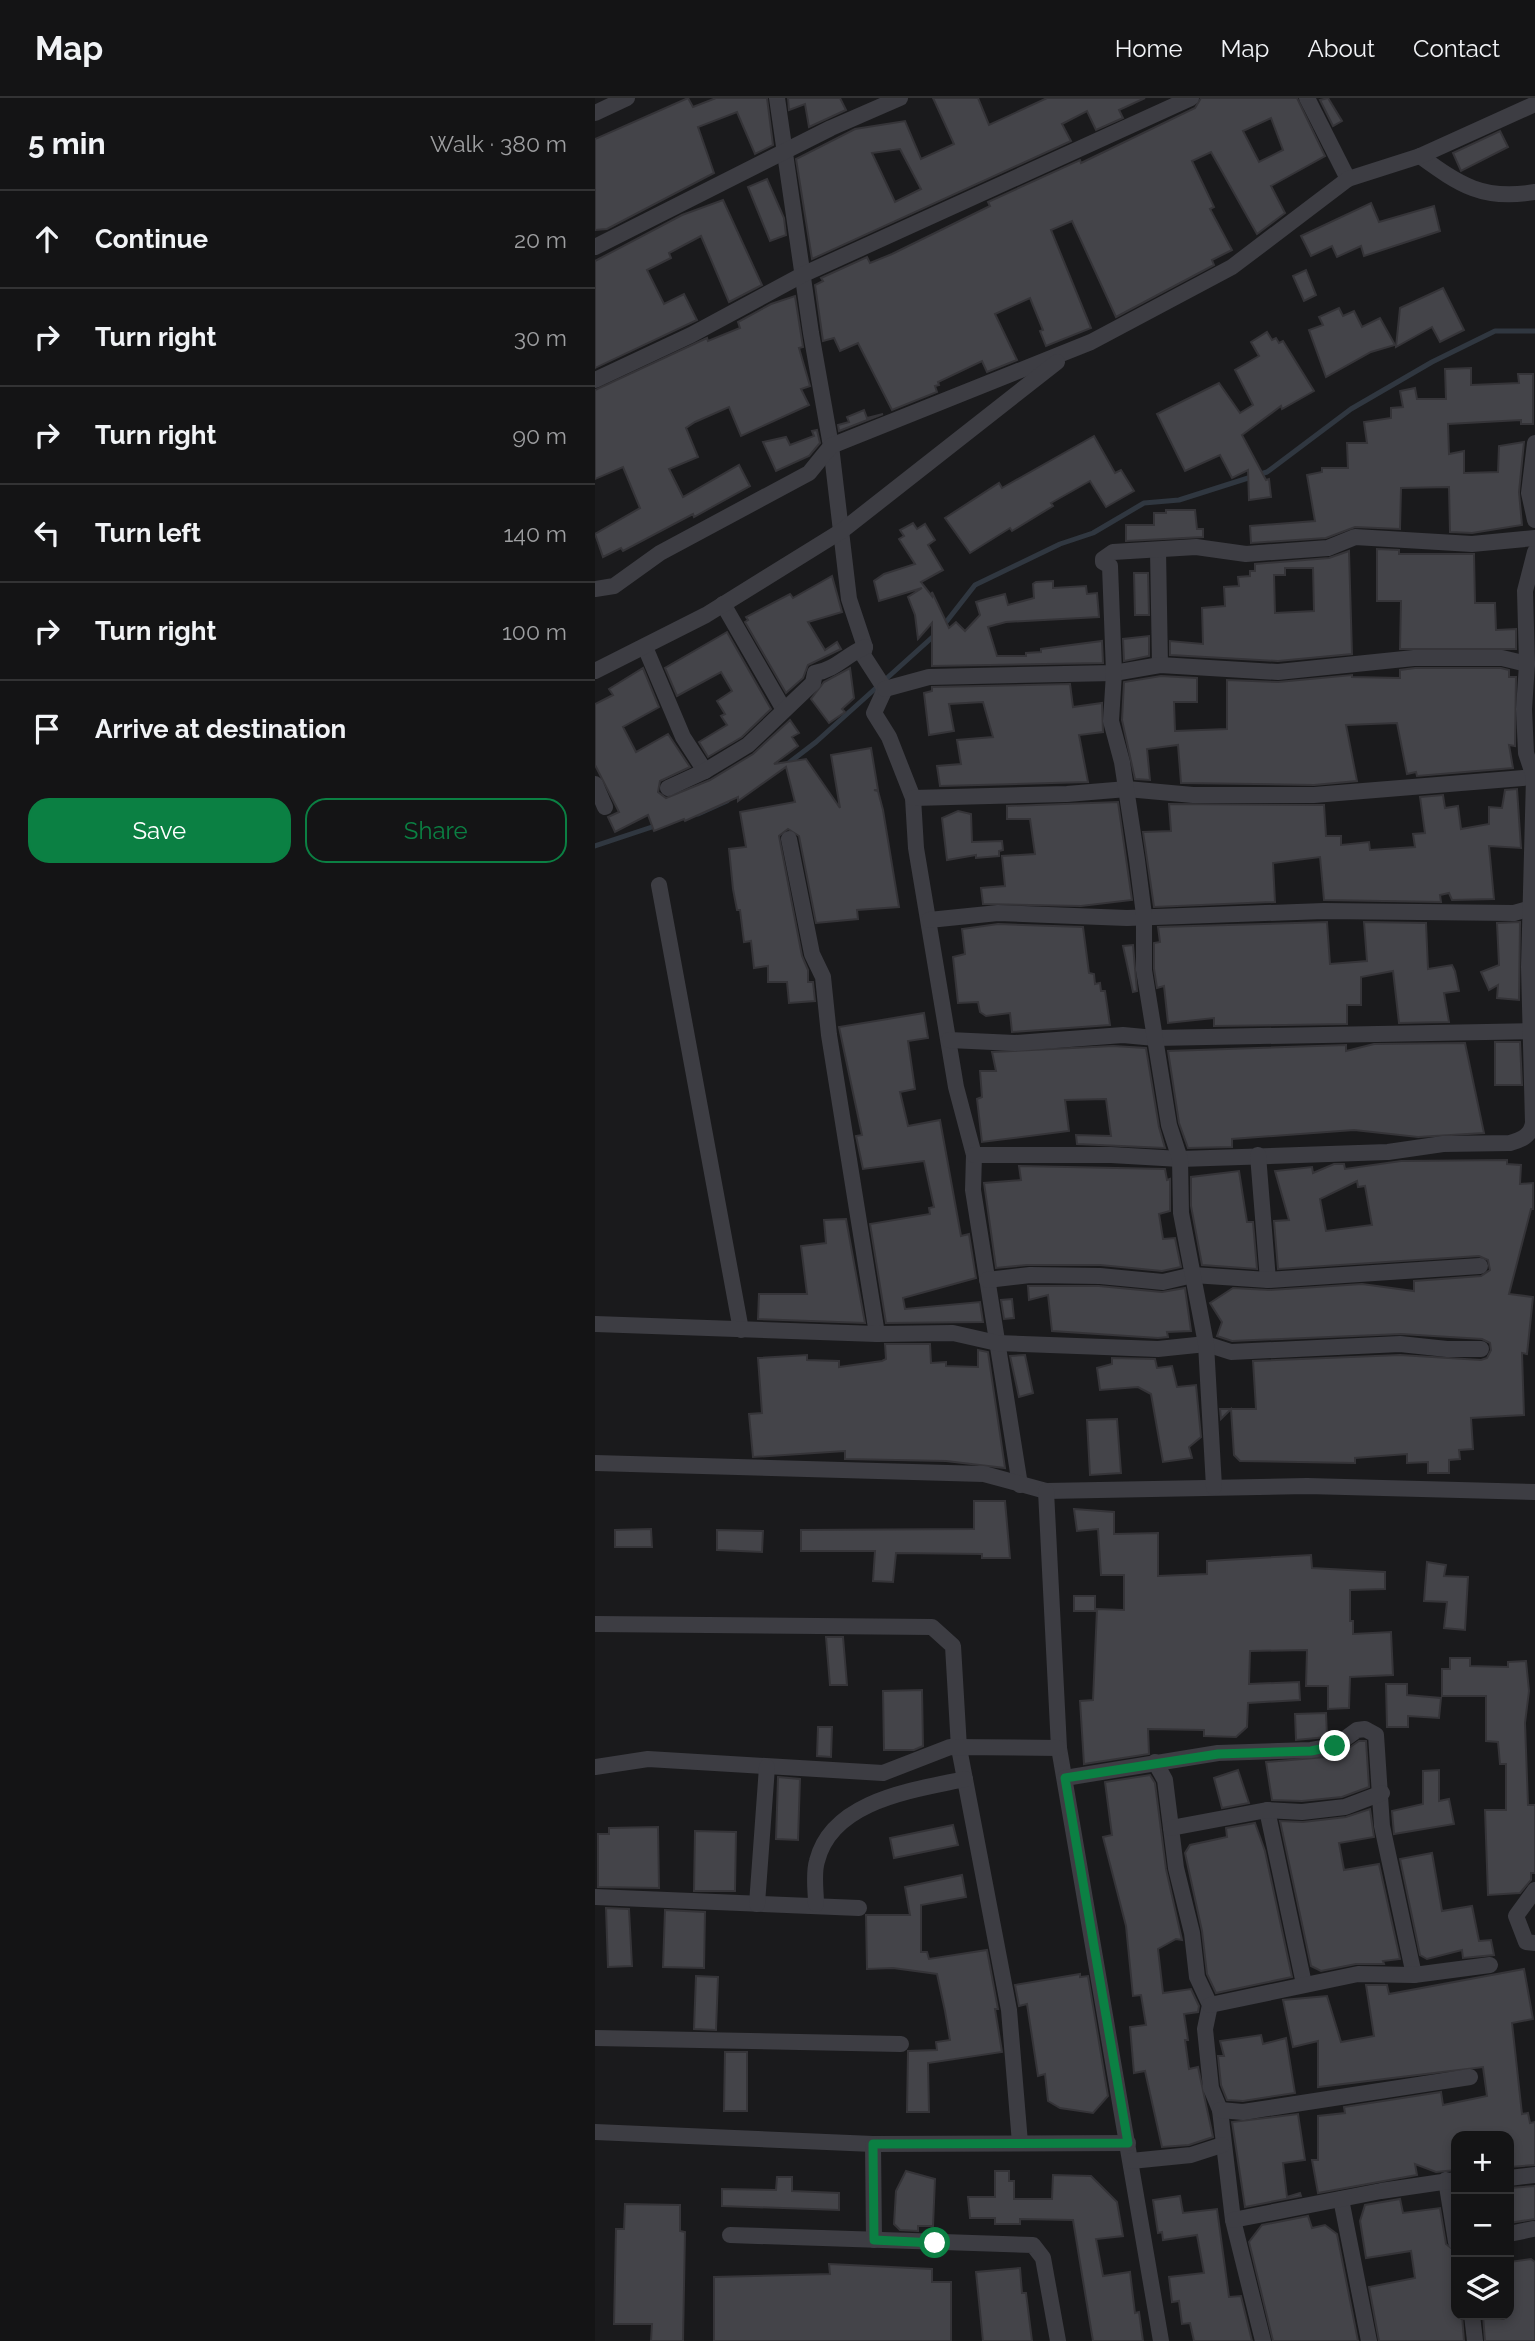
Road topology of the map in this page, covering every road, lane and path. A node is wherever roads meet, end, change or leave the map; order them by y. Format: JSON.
{"nodes":[{"id":1,"x":627,"y":98,"type":"edge"},
{"id":2,"x":777,"y":98,"type":"edge"},
{"id":3,"x":899,"y":98,"type":"edge"},
{"id":4,"x":1191,"y":98,"type":"edge"},
{"id":5,"x":1307,"y":98,"type":"edge"},
{"id":6,"x":1535,"y":104,"type":"edge"},
{"id":7,"x":595,"y":113,"type":"edge"},
{"id":8,"x":786,"y":153,"type":"junction"},
{"id":9,"x":1420,"y":156,"type":"junction"},
{"id":10,"x":1348,"y":179,"type":"junction"},
{"id":11,"x":1535,"y":192,"type":"edge"},
{"id":12,"x":595,"y":247,"type":"edge"},
{"id":13,"x":802,"y":275,"type":"junction"},
{"id":14,"x":1075,"y":348,"type":"junction"},
{"id":15,"x":595,"y":380,"type":"edge"},
{"id":16,"x":1535,"y":443,"type":"edge"},
{"id":17,"x":831,"y":446,"type":"junction"},
{"id":18,"x":1535,"y":520,"type":"edge"},
{"id":19,"x":843,"y":530,"type":"junction"},
{"id":20,"x":1535,"y":538,"type":"edge"},
{"id":21,"x":1158,"y":550,"type":"junction"},
{"id":22,"x":1535,"y":552,"type":"edge"},
{"id":23,"x":595,"y":589,"type":"edge"},
{"id":24,"x":723,"y":604,"type":"junction"},
{"id":25,"x":645,"y":647,"type":"junction"},
{"id":26,"x":865,"y":647,"type":"junction"},
{"id":27,"x":1527,"y":664,"type":"junction"},
{"id":28,"x":1160,"y":665,"type":"junction"},
{"id":29,"x":595,"y":671,"type":"edge"},
{"id":30,"x":1114,"y":673,"type":"junction"},
{"id":31,"x":885,"y":689,"type":"junction"},
{"id":32,"x":784,"y":710,"type":"junction"},
{"id":33,"x":1531,"y":748,"type":"edge"},
{"id":34,"x":705,"y":771,"type":"junction"},
{"id":35,"x":1534,"y":777,"type":"edge"},
{"id":36,"x":595,"y":784,"type":"edge"},
{"id":37,"x":668,"y":788,"type":"dead end"},
{"id":38,"x":1127,"y":789,"type":"junction"},
{"id":39,"x":913,"y":798,"type":"junction"},
{"id":40,"x":605,"y":807,"type":"dead end"},
{"id":41,"x":789,"y":839,"type":"dead end"},
{"id":42,"x":659,"y":886,"type":"dead end"},
{"id":43,"x":1531,"y":908,"type":"junction"},
{"id":44,"x":1144,"y":915,"type":"junction"},
{"id":45,"x":929,"y":920,"type":"junction"},
{"id":46,"x":1533,"y":1031,"type":"edge"},
{"id":47,"x":1155,"y":1038,"type":"junction"},
{"id":48,"x":949,"y":1040,"type":"junction"},
{"id":49,"x":974,"y":1155,"type":"junction"},
{"id":50,"x":1258,"y":1156,"type":"junction"},
{"id":51,"x":1179,"y":1159,"type":"junction"},
{"id":52,"x":1480,"y":1266,"type":"dead end"},
{"id":53,"x":1193,"y":1275,"type":"junction"},
{"id":54,"x":987,"y":1280,"type":"junction"},
{"id":55,"x":1268,"y":1280,"type":"junction"},
{"id":56,"x":595,"y":1324,"type":"edge"},
{"id":57,"x":741,"y":1330,"type":"junction"},
{"id":58,"x":877,"y":1335,"type":"junction"},
{"id":59,"x":997,"y":1343,"type":"junction"},
{"id":60,"x":1206,"y":1345,"type":"junction"},
{"id":61,"x":1481,"y":1349,"type":"dead end"},
{"id":62,"x":595,"y":1463,"type":"edge"},
{"id":63,"x":1020,"y":1485,"type":"junction"},
{"id":64,"x":1214,"y":1487,"type":"junction"},
{"id":65,"x":1046,"y":1491,"type":"junction"},
{"id":66,"x":1535,"y":1492,"type":"edge"},
{"id":67,"x":595,"y":1624,"type":"edge"},
{"id":68,"x":959,"y":1748,"type":"junction"},
{"id":69,"x":1059,"y":1748,"type":"junction"},
{"id":70,"x":1155,"y":1762,"type":"junction"},
{"id":71,"x":595,"y":1767,"type":"edge"},
{"id":72,"x":767,"y":1767,"type":"junction"},
{"id":73,"x":1065,"y":1778,"type":"junction"},
{"id":74,"x":965,"y":1779,"type":"junction"},
{"id":75,"x":1382,"y":1793,"type":"junction"},
{"id":76,"x":1267,"y":1810,"type":"junction"},
{"id":77,"x":1171,"y":1828,"type":"junction"},
{"id":78,"x":1535,"y":1890,"type":"edge"},
{"id":79,"x":595,"y":1897,"type":"edge"},
{"id":80,"x":757,"y":1904,"type":"junction"},
{"id":81,"x":816,"y":1904,"type":"junction"},
{"id":82,"x":859,"y":1908,"type":"dead end"},
{"id":83,"x":1535,"y":1943,"type":"edge"},
{"id":84,"x":1490,"y":1965,"type":"dead end"},
{"id":85,"x":1414,"y":1975,"type":"junction"},
{"id":86,"x":1304,"y":1984,"type":"junction"},
{"id":87,"x":1210,"y":2005,"type":"junction"},
{"id":88,"x":595,"y":2038,"type":"edge"},
{"id":89,"x":901,"y":2044,"type":"dead end"},
{"id":90,"x":1470,"y":2077,"type":"dead end"},
{"id":91,"x":1220,"y":2110,"type":"junction"},
{"id":92,"x":595,"y":2132,"type":"edge"},
{"id":93,"x":1020,"y":2143,"type":"junction"},
{"id":94,"x":1128,"y":2143,"type":"junction"},
{"id":95,"x":873,"y":2144,"type":"junction"},
{"id":96,"x":1222,"y":2146,"type":"junction"},
{"id":97,"x":1131,"y":2161,"type":"junction"},
{"id":98,"x":1535,"y":2175,"type":"edge"},
{"id":99,"x":1514,"y":2177,"type":"edge"},
{"id":100,"x":1451,"y":2180,"type":"edge"},
{"id":101,"x":1341,"y":2199,"type":"junction"},
{"id":102,"x":1233,"y":2220,"type":"junction"},
{"id":103,"x":1532,"y":2229,"type":"dead end"},
{"id":104,"x":1514,"y":2233,"type":"edge"},
{"id":105,"x":730,"y":2235,"type":"dead end"},
{"id":106,"x":874,"y":2240,"type":"junction"},
{"id":107,"x":1473,"y":2320,"type":"edge"},
{"id":108,"x":1058,"y":2341,"type":"edge"},
{"id":109,"x":1161,"y":2341,"type":"edge"},
{"id":110,"x":1263,"y":2341,"type":"edge"},
{"id":111,"x":1369,"y":2341,"type":"edge"},
{"id":112,"x":1475,"y":2341,"type":"edge"}],
"edges":[{"from":1,"to":7,"type":"street"},
{"from":2,"to":8,"type":"street"},
{"from":3,"to":8,"type":"street"},
{"from":4,"to":13,"type":"street"},
{"from":5,"to":10,"type":"street"},
{"from":6,"to":9,"type":"street"},
{"from":8,"to":12,"type":"street"},
{"from":8,"to":13,"type":"street"},
{"from":9,"to":10,"type":"street"},
{"from":9,"to":11,"type":"street"},
{"from":10,"to":14,"type":"street"},
{"from":13,"to":15,"type":"street"},
{"from":13,"to":17,"type":"street"},
{"from":14,"to":17,"type":"street"},
{"from":14,"to":19,"type":"street"},
{"from":16,"to":18,"type":"street"},
{"from":17,"to":19,"type":"street"},
{"from":17,"to":23,"type":"street"},
{"from":19,"to":24,"type":"street"},
{"from":19,"to":26,"type":"street"},
{"from":20,"to":21,"type":"street"},
{"from":21,"to":28,"type":"street"},
{"from":21,"to":30,"type":"street"},
{"from":22,"to":27,"type":"street"},
{"from":24,"to":25,"type":"street"},
{"from":24,"to":32,"type":"street"},
{"from":25,"to":29,"type":"street"},
{"from":25,"to":34,"type":"street"},
{"from":26,"to":31,"type":"street"},
{"from":26,"to":32,"type":"street"},
{"from":27,"to":28,"type":"street"},
{"from":27,"to":33,"type":"street"},
{"from":28,"to":30,"type":"street"},
{"from":30,"to":31,"type":"street"},
{"from":30,"to":38,"type":"street"},
{"from":31,"to":39,"type":"street"},
{"from":32,"to":34,"type":"street"},
{"from":33,"to":35,"type":"street"},
{"from":34,"to":37,"type":"street"},
{"from":35,"to":38,"type":"street"},
{"from":35,"to":43,"type":"street"},
{"from":36,"to":40,"type":"street"},
{"from":38,"to":39,"type":"street"},
{"from":38,"to":44,"type":"street"},
{"from":39,"to":45,"type":"street"},
{"from":41,"to":58,"type":"street"},
{"from":42,"to":57,"type":"street"},
{"from":43,"to":44,"type":"street"},
{"from":43,"to":46,"type":"street"},
{"from":44,"to":45,"type":"street"},
{"from":44,"to":47,"type":"street"},
{"from":45,"to":48,"type":"street"},
{"from":46,"to":47,"type":"street"},
{"from":46,"to":50,"type":"street"},
{"from":47,"to":48,"type":"street"},
{"from":47,"to":51,"type":"street"},
{"from":48,"to":49,"type":"street"},
{"from":49,"to":51,"type":"street"},
{"from":49,"to":54,"type":"street"},
{"from":50,"to":51,"type":"street"},
{"from":50,"to":55,"type":"street"},
{"from":51,"to":53,"type":"street"},
{"from":52,"to":55,"type":"street"},
{"from":53,"to":54,"type":"street"},
{"from":53,"to":55,"type":"street"},
{"from":53,"to":60,"type":"street"},
{"from":54,"to":59,"type":"street"},
{"from":56,"to":57,"type":"street"},
{"from":57,"to":58,"type":"street"},
{"from":58,"to":59,"type":"street"},
{"from":59,"to":60,"type":"street"},
{"from":59,"to":63,"type":"street"},
{"from":60,"to":61,"type":"street"},
{"from":60,"to":64,"type":"street"},
{"from":62,"to":63,"type":"street"},
{"from":63,"to":65,"type":"street"},
{"from":64,"to":65,"type":"street"},
{"from":64,"to":66,"type":"street"},
{"from":65,"to":69,"type":"street"},
{"from":67,"to":68,"type":"street"},
{"from":68,"to":69,"type":"street"},
{"from":68,"to":72,"type":"street"},
{"from":68,"to":74,"type":"street"},
{"from":69,"to":73,"type":"street"},
{"from":70,"to":73,"type":"street"},
{"from":70,"to":75,"type":"street"},
{"from":70,"to":77,"type":"street"},
{"from":71,"to":72,"type":"street"},
{"from":72,"to":80,"type":"street"},
{"from":73,"to":94,"type":"street"},
{"from":74,"to":81,"type":"street"},
{"from":74,"to":93,"type":"street"},
{"from":75,"to":76,"type":"street"},
{"from":75,"to":85,"type":"street"},
{"from":76,"to":77,"type":"street"},
{"from":76,"to":86,"type":"street"},
{"from":77,"to":87,"type":"street"},
{"from":78,"to":83,"type":"street"},
{"from":79,"to":80,"type":"street"},
{"from":80,"to":81,"type":"street"},
{"from":81,"to":82,"type":"street"},
{"from":84,"to":85,"type":"street"},
{"from":85,"to":86,"type":"street"},
{"from":86,"to":87,"type":"street"},
{"from":87,"to":91,"type":"street"},
{"from":88,"to":89,"type":"street"},
{"from":90,"to":91,"type":"street"},
{"from":91,"to":96,"type":"street"},
{"from":92,"to":95,"type":"street"},
{"from":93,"to":94,"type":"street"},
{"from":93,"to":95,"type":"street"},
{"from":94,"to":97,"type":"street"},
{"from":95,"to":106,"type":"street"},
{"from":96,"to":97,"type":"street"},
{"from":96,"to":102,"type":"street"},
{"from":97,"to":109,"type":"street"},
{"from":98,"to":99,"type":"street"},
{"from":100,"to":101,"type":"street"},
{"from":101,"to":102,"type":"street"},
{"from":101,"to":111,"type":"street"},
{"from":102,"to":110,"type":"street"},
{"from":103,"to":104,"type":"street"},
{"from":105,"to":106,"type":"street"},
{"from":106,"to":108,"type":"street"},
{"from":107,"to":112,"type":"street"}]}
